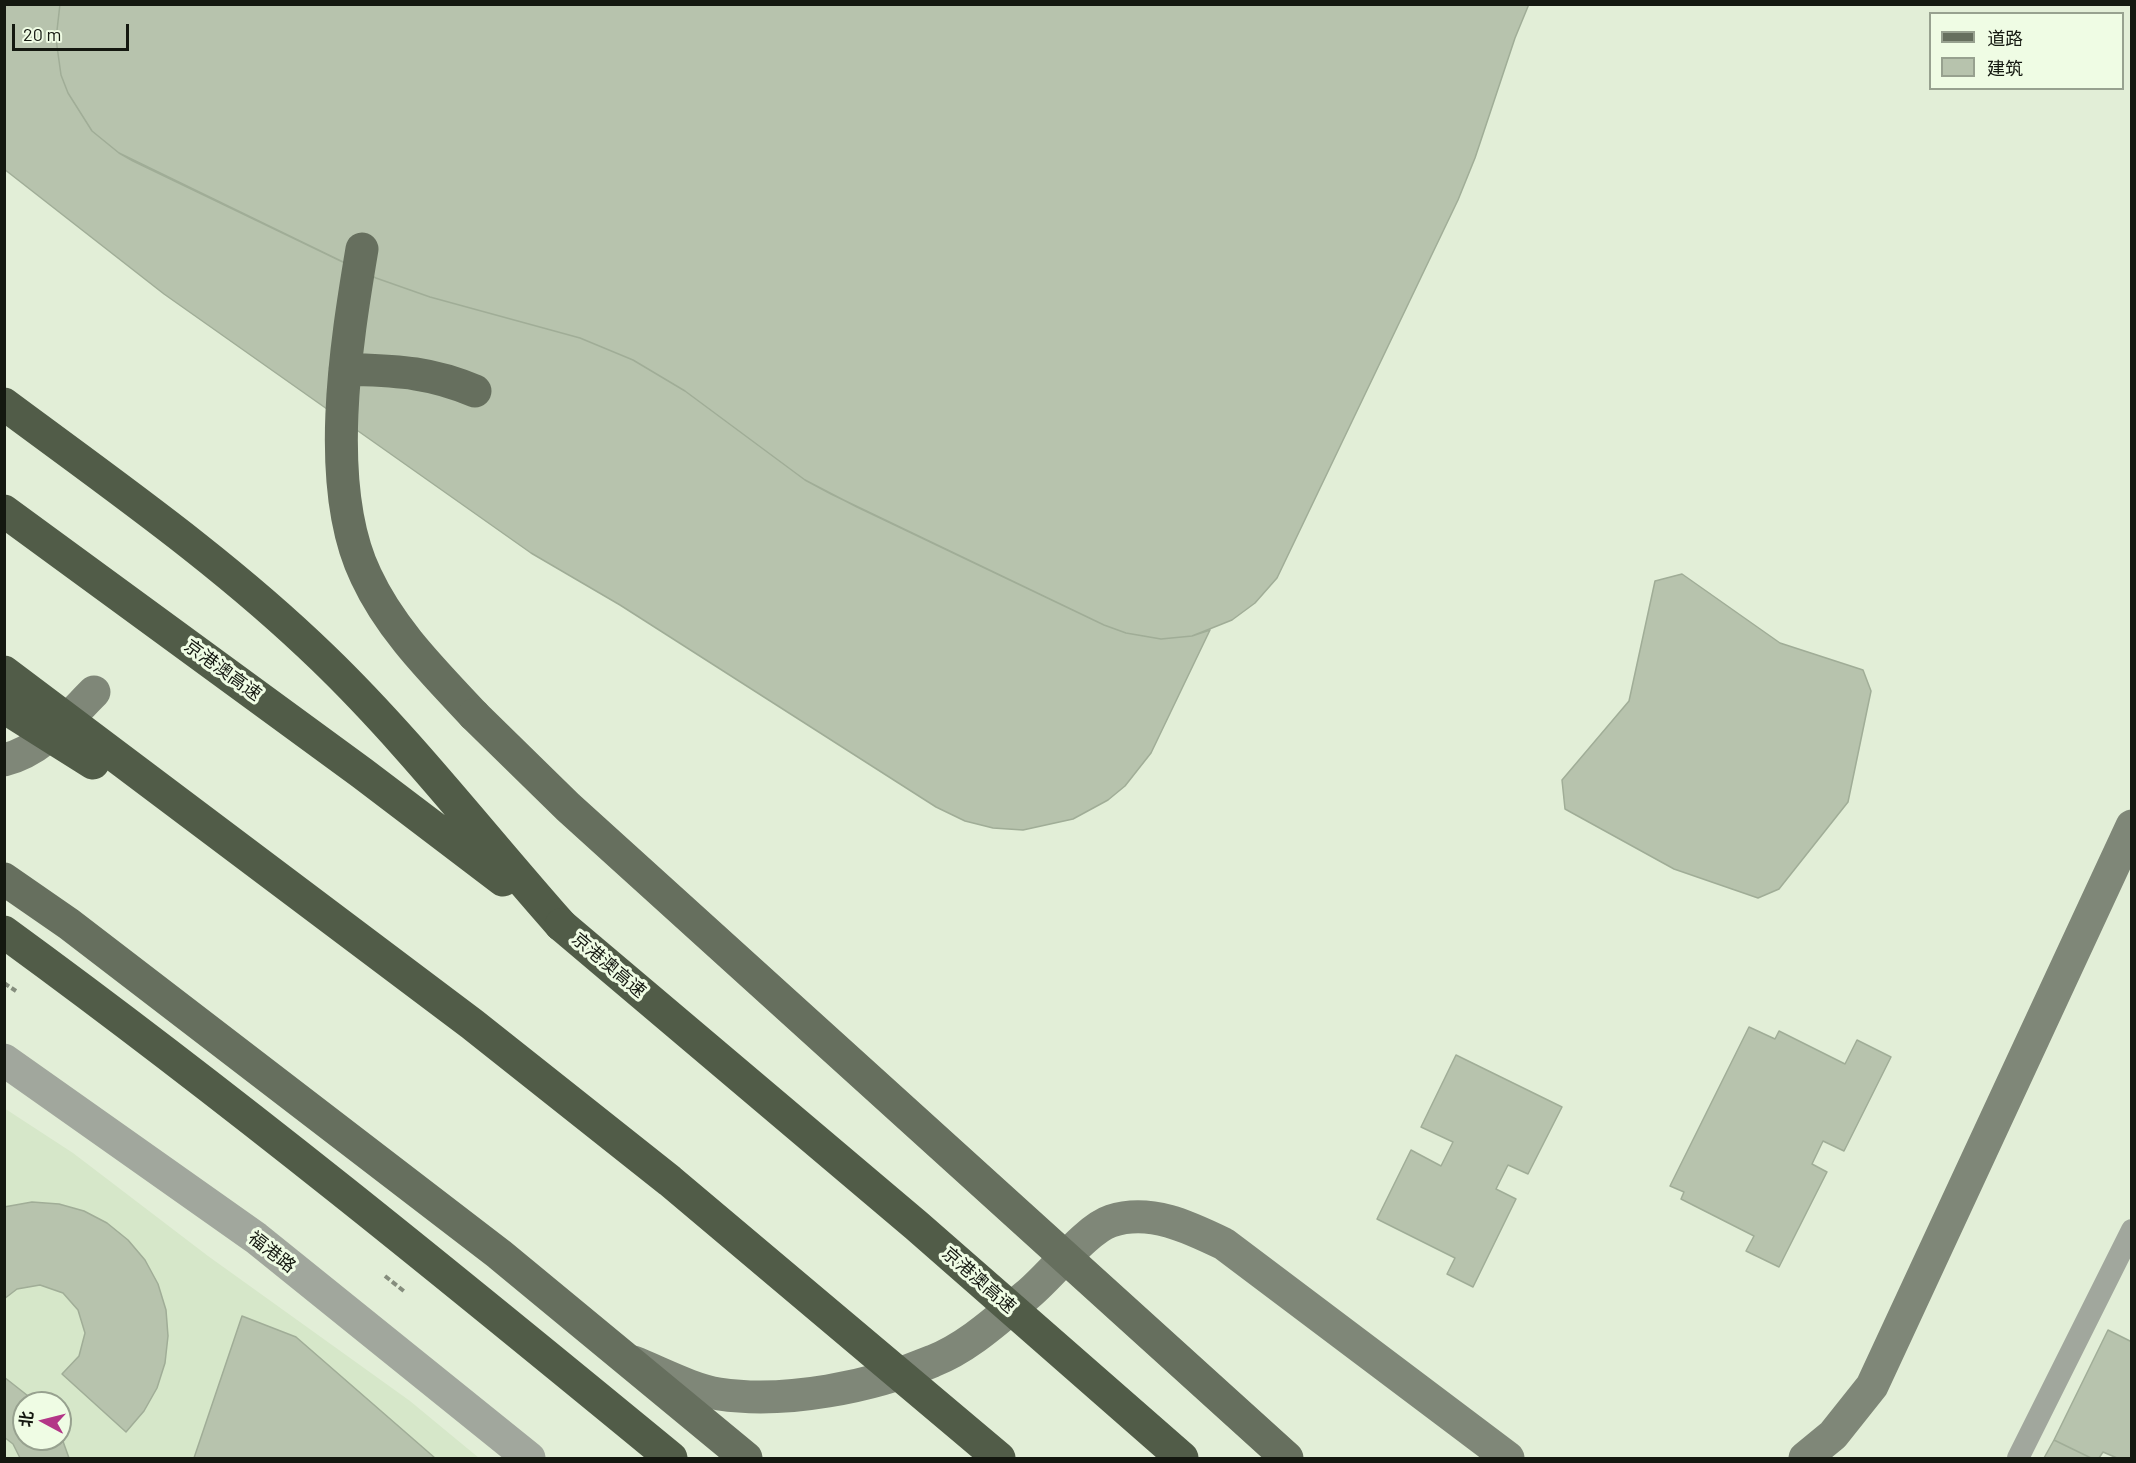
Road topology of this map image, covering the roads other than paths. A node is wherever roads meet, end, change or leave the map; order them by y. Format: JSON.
{"nodes":[{"id":1,"x":362,"y":249,"type":"dead end"},
{"id":2,"x":345,"y":369,"type":"junction"},
{"id":3,"x":475,"y":391,"type":"dead end"},
{"id":4,"x":4,"y":404,"type":"edge"},
{"id":5,"x":4,"y":511,"type":"edge"},
{"id":6,"x":4,"y":672,"type":"edge"},
{"id":7,"x":94,"y":692,"type":"dead end"},
{"id":8,"x":4,"y":707,"type":"edge"},
{"id":9,"x":4,"y":760,"type":"edge"},
{"id":10,"x":2132,"y":826,"type":"edge"},
{"id":11,"x":218,"y":831,"type":"junction"},
{"id":12,"x":4,"y":879,"type":"edge"},
{"id":13,"x":561,"y":925,"type":"junction"},
{"id":14,"x":4,"y":932,"type":"edge"},
{"id":15,"x":4,"y":1060,"type":"edge"},
{"id":16,"x":2132,"y":1230,"type":"edge"},
{"id":17,"x":631,"y":1361,"type":"junction"},
{"id":18,"x":529,"y":1458,"type":"edge"},
{"id":19,"x":670,"y":1458,"type":"edge"},
{"id":20,"x":746,"y":1458,"type":"edge"},
{"id":21,"x":999,"y":1458,"type":"edge"},
{"id":22,"x":1182,"y":1458,"type":"edge"},
{"id":23,"x":1287,"y":1458,"type":"edge"},
{"id":24,"x":1508,"y":1458,"type":"edge"},
{"id":25,"x":1805,"y":1458,"type":"edge"},
{"id":26,"x":2018,"y":1458,"type":"edge"}],
"edges":[{"from":1,"to":2,"type":"main road"},
{"from":2,"to":3,"type":"main road"},
{"from":2,"to":23,"type":"main road","bridge":true},
{"from":4,"to":13,"type":"highway"},
{"from":5,"to":13,"type":"highway","name":"京港澳高速"},
{"from":6,"to":11,"type":"highway","bridge":true},
{"from":7,"to":9,"type":"street"},
{"from":8,"to":11,"type":"highway","bridge":true},
{"from":10,"to":25,"type":"street"},
{"from":11,"to":21,"type":"highway","bridge":true},
{"from":12,"to":17,"type":"main road"},
{"from":13,"to":22,"type":"highway","name":"京港澳高速","bridge":true},
{"from":14,"to":19,"type":"highway"},
{"from":15,"to":18,"type":"street","name":"福港路"},
{"from":16,"to":26,"type":"lane"},
{"from":17,"to":20,"type":"main road"},
{"from":17,"to":24,"type":"street"}]}
